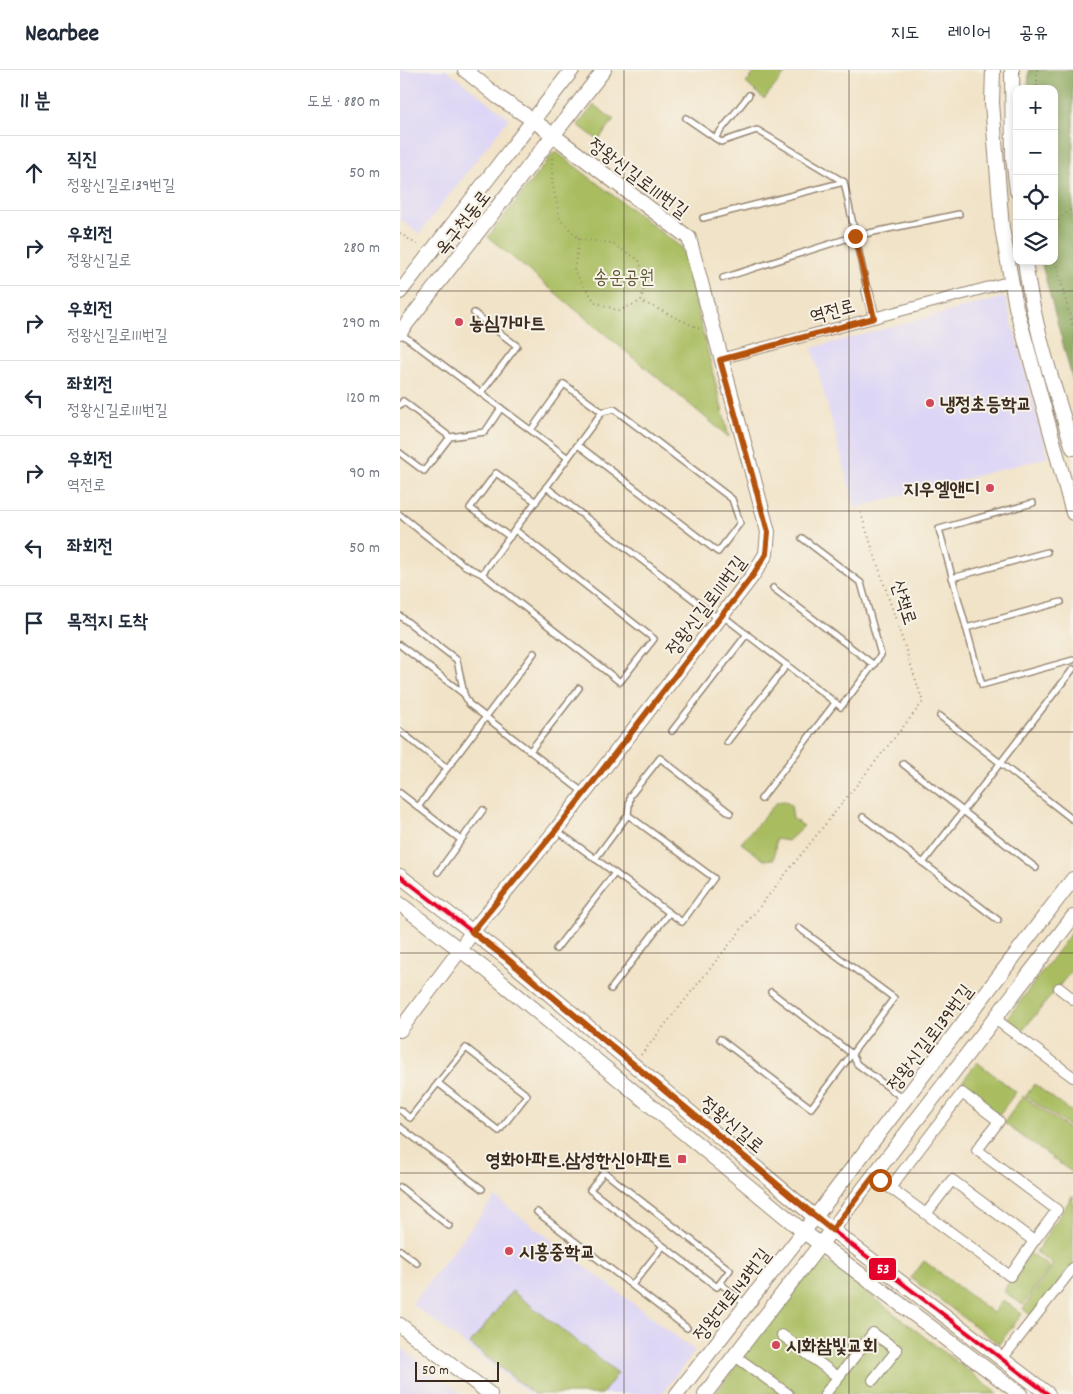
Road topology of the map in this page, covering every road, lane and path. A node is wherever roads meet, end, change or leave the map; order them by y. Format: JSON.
{"nodes":[{"id":1,"x":465,"y":70,"type":"edge"},
{"id":2,"x":572,"y":70,"type":"edge"},
{"id":3,"x":604,"y":70,"type":"edge"},
{"id":4,"x":993,"y":70,"type":"edge"},
{"id":5,"x":1012,"y":70,"type":"edge"},
{"id":6,"x":1037,"y":70,"type":"edge"},
{"id":7,"x":1037,"y":85,"type":"edge"},
{"id":8,"x":749,"y":95,"type":"dead end"},
{"id":9,"x":686,"y":118,"type":"dead end"},
{"id":10,"x":533,"y":120,"type":"junction"},
{"id":11,"x":716,"y":138,"type":"junction"},
{"id":12,"x":550,"y":139,"type":"junction"},
{"id":13,"x":1015,"y":175,"type":"edge"},
{"id":14,"x":844,"y":182,"type":"junction"},
{"id":15,"x":1073,"y":208,"type":"edge"},
{"id":16,"x":959,"y":214,"type":"dead end"},
{"id":17,"x":703,"y":218,"type":"dead end"},
{"id":18,"x":1058,"y":220,"type":"edge"},
{"id":19,"x":400,"y":233,"type":"edge"},
{"id":20,"x":855,"y":236,"type":"junction"},
{"id":21,"x":579,"y":239,"type":"junction"},
{"id":22,"x":417,"y":245,"type":"dead end"},
{"id":23,"x":1025,"y":265,"type":"edge"},
{"id":24,"x":1056,"y":265,"type":"edge"},
{"id":25,"x":722,"y":278,"type":"dead end"},
{"id":26,"x":1012,"y":281,"type":"junction"},
{"id":27,"x":867,"y":290,"type":"joint"},
{"id":28,"x":400,"y":292,"type":"edge"},
{"id":29,"x":641,"y":301,"type":"junction"},
{"id":30,"x":474,"y":313,"type":"dead end"},
{"id":31,"x":874,"y":318,"type":"junction"},
{"id":32,"x":1073,"y":328,"type":"edge"},
{"id":33,"x":713,"y":330,"type":"junction"},
{"id":34,"x":400,"y":332,"type":"edge"},
{"id":35,"x":720,"y":360,"type":"junction"},
{"id":36,"x":481,"y":393,"type":"junction"},
{"id":37,"x":400,"y":405,"type":"edge"},
{"id":38,"x":501,"y":408,"type":"junction"},
{"id":39,"x":602,"y":412,"type":"junction"},
{"id":40,"x":531,"y":430,"type":"junction"},
{"id":41,"x":450,"y":437,"type":"junction"},
{"id":42,"x":578,"y":445,"type":"junction"},
{"id":43,"x":1073,"y":448,"type":"edge"},
{"id":44,"x":400,"y":453,"type":"edge"},
{"id":45,"x":568,"y":458,"type":"junction"},
{"id":46,"x":546,"y":488,"type":"junction"},
{"id":47,"x":536,"y":502,"type":"junction"},
{"id":48,"x":1033,"y":503,"type":"dead end"},
{"id":49,"x":860,"y":511,"type":"dead end"},
{"id":50,"x":1073,"y":513,"type":"edge"},
{"id":51,"x":400,"y":515,"type":"edge"},
{"id":52,"x":514,"y":530,"type":"junction"},
{"id":53,"x":510,"y":537,"type":"junction"},
{"id":54,"x":802,"y":538,"type":"dead end"},
{"id":55,"x":1047,"y":552,"type":"dead end"},
{"id":56,"x":482,"y":574,"type":"junction"},
{"id":57,"x":952,"y":578,"type":"junction"},
{"id":58,"x":773,"y":588,"type":"dead end"},
{"id":59,"x":1061,"y":602,"type":"dead end"},
{"id":60,"x":400,"y":616,"type":"edge"},
{"id":61,"x":721,"y":617,"type":"junction"},
{"id":62,"x":966,"y":628,"type":"junction"},
{"id":63,"x":747,"y":634,"type":"junction"},
{"id":64,"x":400,"y":645,"type":"edge"},
{"id":65,"x":534,"y":653,"type":"dead end"},
{"id":66,"x":1073,"y":660,"type":"edge"},
{"id":67,"x":874,"y":664,"type":"junction"},
{"id":68,"x":787,"y":666,"type":"junction"},
{"id":69,"x":1073,"y":668,"type":"edge"},
{"id":70,"x":579,"y":688,"type":"dead end"},
{"id":71,"x":464,"y":694,"type":"junction"},
{"id":72,"x":835,"y":703,"type":"junction"},
{"id":73,"x":940,"y":716,"type":"dead end"},
{"id":74,"x":486,"y":717,"type":"junction"},
{"id":75,"x":400,"y":731,"type":"edge"},
{"id":76,"x":672,"y":731,"type":"dead end"},
{"id":77,"x":727,"y":742,"type":"dead end"},
{"id":78,"x":530,"y":751,"type":"junction"},
{"id":79,"x":1000,"y":763,"type":"junction"},
{"id":80,"x":904,"y":764,"type":"dead end"},
{"id":81,"x":447,"y":768,"type":"junction"},
{"id":82,"x":400,"y":793,"type":"edge"},
{"id":83,"x":584,"y":793,"type":"junction"},
{"id":84,"x":761,"y":798,"type":"dead end"},
{"id":85,"x":418,"y":806,"type":"junction"},
{"id":86,"x":483,"y":810,"type":"dead end"},
{"id":87,"x":963,"y":811,"type":"junction"},
{"id":88,"x":730,"y":813,"type":"dead end"},
{"id":89,"x":628,"y":815,"type":"junction"},
{"id":90,"x":863,"y":817,"type":"dead end"},
{"id":91,"x":1072,"y":819,"type":"edge"},
{"id":92,"x":556,"y":830,"type":"junction"},
{"id":93,"x":461,"y":840,"type":"junction"},
{"id":94,"x":595,"y":859,"type":"junction"},
{"id":95,"x":923,"y":863,"type":"junction"},
{"id":96,"x":1036,"y":868,"type":"dead end"},
{"id":97,"x":438,"y":872,"type":"dead end"},
{"id":98,"x":614,"y":873,"type":"junction"},
{"id":99,"x":400,"y":876,"type":"edge"},
{"id":100,"x":1073,"y":879,"type":"edge"},
{"id":101,"x":400,"y":904,"type":"edge"},
{"id":102,"x":669,"y":913,"type":"junction"},
{"id":103,"x":1073,"y":917,"type":"edge"},
{"id":104,"x":998,"y":920,"type":"dead end"},
{"id":105,"x":799,"y":928,"type":"dead end"},
{"id":106,"x":472,"y":932,"type":"junction"},
{"id":107,"x":556,"y":949,"type":"dead end"},
{"id":108,"x":460,"y":950,"type":"junction"},
{"id":109,"x":1060,"y":988,"type":"dead end"},
{"id":110,"x":610,"y":989,"type":"dead end"},
{"id":111,"x":770,"y":992,"type":"dead end"},
{"id":112,"x":1073,"y":999,"type":"edge"},
{"id":113,"x":995,"y":1019,"type":"junction"},
{"id":114,"x":400,"y":1030,"type":"edge"},
{"id":115,"x":720,"y":1039,"type":"dead end"},
{"id":116,"x":852,"y":1054,"type":"junction"},
{"id":117,"x":633,"y":1064,"type":"junction"},
{"id":118,"x":1073,"y":1077,"type":"edge"},
{"id":119,"x":438,"y":1083,"type":"junction"},
{"id":120,"x":905,"y":1099,"type":"junction"},
{"id":121,"x":400,"y":1110,"type":"edge"},
{"id":122,"x":400,"y":1127,"type":"edge"},
{"id":123,"x":874,"y":1176,"type":"junction"},
{"id":124,"x":400,"y":1187,"type":"edge"},
{"id":125,"x":890,"y":1188,"type":"junction"},
{"id":126,"x":482,"y":1189,"type":"dead end"},
{"id":127,"x":537,"y":1212,"type":"dead end"},
{"id":128,"x":926,"y":1214,"type":"junction"},
{"id":129,"x":815,"y":1217,"type":"junction"},
{"id":130,"x":449,"y":1226,"type":"dead end"},
{"id":131,"x":832,"y":1230,"type":"junction"},
{"id":132,"x":804,"y":1232,"type":"junction"},
{"id":133,"x":1034,"y":1241,"type":"junction"},
{"id":134,"x":821,"y":1245,"type":"junction"},
{"id":135,"x":664,"y":1246,"type":"junction"},
{"id":136,"x":400,"y":1250,"type":"edge"},
{"id":137,"x":417,"y":1262,"type":"dead end"},
{"id":138,"x":1073,"y":1268,"type":"edge"},
{"id":139,"x":720,"y":1283,"type":"junction"},
{"id":140,"x":632,"y":1285,"type":"junction"},
{"id":141,"x":747,"y":1305,"type":"junction"},
{"id":142,"x":400,"y":1325,"type":"edge"},
{"id":143,"x":688,"y":1328,"type":"dead end"},
{"id":144,"x":782,"y":1334,"type":"dead end"},
{"id":145,"x":735,"y":1356,"type":"junction"},
{"id":146,"x":1001,"y":1360,"type":"junction"},
{"id":147,"x":838,"y":1377,"type":"junction"},
{"id":148,"x":873,"y":1380,"type":"dead end"},
{"id":149,"x":490,"y":1394,"type":"edge"},
{"id":150,"x":677,"y":1394,"type":"edge"},
{"id":151,"x":705,"y":1394,"type":"edge"},
{"id":152,"x":788,"y":1394,"type":"edge"},
{"id":153,"x":825,"y":1394,"type":"edge"},
{"id":154,"x":1020,"y":1394,"type":"edge"},
{"id":155,"x":1048,"y":1394,"type":"edge"}],
"edges":[{"from":1,"to":10,"type":"street"},
{"from":2,"to":10,"type":"street","name":"옥구천동로"},
{"from":3,"to":12,"type":"street","name":"옥구천동로"},
{"from":4,"to":26,"type":"street"},
{"from":5,"to":13,"type":"street"},
{"from":6,"to":7,"type":"path"},
{"from":8,"to":11,"type":"lane"},
{"from":9,"to":11,"type":"lane"},
{"from":10,"to":12,"type":"street"},
{"from":10,"to":28,"type":"street","name":"옥구천동로"},
{"from":11,"to":14,"type":"lane"},
{"from":12,"to":21,"type":"path"},
{"from":12,"to":33,"type":"street","name":"정왕신길로111번길"},
{"from":12,"to":34,"type":"street","name":"옥구천동로"},
{"from":14,"to":17,"type":"lane"},
{"from":14,"to":20,"type":"lane"},
{"from":15,"to":18,"type":"path"},
{"from":16,"to":20,"type":"lane"},
{"from":19,"to":22,"type":"path"},
{"from":20,"to":25,"type":"lane"},
{"from":20,"to":27,"type":"lane"},
{"from":21,"to":29,"type":"path"},
{"from":21,"to":29,"type":"path"},
{"from":23,"to":43,"type":"street"},
{"from":24,"to":32,"type":"path"},
{"from":26,"to":31,"type":"street","name":"역전로"},
{"from":26,"to":50,"type":"street"},
{"from":27,"to":31,"type":"street"},
{"from":29,"to":33,"type":"path"},
{"from":30,"to":36,"type":"lane"},
{"from":31,"to":35,"type":"street","name":"역전로"},
{"from":33,"to":35,"type":"street","name":"정왕신길로111번길"},
{"from":34,"to":36,"type":"lane"},
{"from":35,"to":61,"type":"street","name":"정왕신길로111번길"},
{"from":36,"to":38,"type":"lane"},
{"from":37,"to":41,"type":"lane"},
{"from":38,"to":40,"type":"lane"},
{"from":38,"to":41,"type":"lane"},
{"from":39,"to":40,"type":"lane"},
{"from":39,"to":42,"type":"lane"},
{"from":39,"to":42,"type":"lane"},
{"from":40,"to":45,"type":"lane"},
{"from":41,"to":44,"type":"lane"},
{"from":42,"to":45,"type":"lane"},
{"from":45,"to":46,"type":"lane"},
{"from":46,"to":47,"type":"lane"},
{"from":46,"to":61,"type":"lane"},
{"from":47,"to":52,"type":"lane"},
{"from":47,"to":53,"type":"lane"},
{"from":48,"to":57,"type":"lane"},
{"from":49,"to":117,"type":"path","name":"산책로"},
{"from":51,"to":56,"type":"lane"},
{"from":52,"to":53,"type":"lane"},
{"from":52,"to":56,"type":"lane"},
{"from":53,"to":56,"type":"lane"},
{"from":54,"to":67,"type":"lane"},
{"from":55,"to":57,"type":"lane"},
{"from":57,"to":62,"type":"lane"},
{"from":58,"to":67,"type":"lane"},
{"from":59,"to":62,"type":"lane"},
{"from":60,"to":71,"type":"lane"},
{"from":61,"to":63,"type":"lane"},
{"from":61,"to":83,"type":"street","name":"정왕신길로111번길"},
{"from":62,"to":66,"type":"lane"},
{"from":63,"to":68,"type":"lane"},
{"from":63,"to":76,"type":"lane"},
{"from":64,"to":71,"type":"lane"},
{"from":65,"to":74,"type":"lane"},
{"from":67,"to":72,"type":"lane"},
{"from":68,"to":72,"type":"lane"},
{"from":68,"to":77,"type":"lane"},
{"from":69,"to":79,"type":"lane"},
{"from":70,"to":78,"type":"lane"},
{"from":71,"to":74,"type":"lane"},
{"from":72,"to":84,"type":"lane"},
{"from":73,"to":79,"type":"lane"},
{"from":74,"to":78,"type":"lane"},
{"from":74,"to":81,"type":"lane"},
{"from":75,"to":81,"type":"lane"},
{"from":78,"to":83,"type":"lane"},
{"from":79,"to":87,"type":"lane"},
{"from":79,"to":91,"type":"lane"},
{"from":80,"to":87,"type":"lane"},
{"from":81,"to":85,"type":"lane"},
{"from":82,"to":85,"type":"lane"},
{"from":83,"to":92,"type":"street","name":"정왕신길로111번길"},
{"from":85,"to":93,"type":"lane"},
{"from":86,"to":93,"type":"lane"},
{"from":87,"to":95,"type":"lane"},
{"from":87,"to":96,"type":"lane"},
{"from":88,"to":89,"type":"lane"},
{"from":89,"to":94,"type":"lane"},
{"from":89,"to":102,"type":"lane"},
{"from":90,"to":95,"type":"lane"},
{"from":92,"to":94,"type":"lane"},
{"from":92,"to":106,"type":"street","name":"정왕신길로111번길"},
{"from":93,"to":97,"type":"lane"},
{"from":94,"to":98,"type":"lane"},
{"from":95,"to":104,"type":"lane"},
{"from":98,"to":102,"type":"lane"},
{"from":98,"to":107,"type":"lane"},
{"from":99,"to":106,"type":"street","name":"정왕신길로"},
{"from":100,"to":120,"type":"street","name":"정왕신길로139번길"},
{"from":101,"to":108,"type":"street","name":"정왕신길로"},
{"from":102,"to":110,"type":"lane"},
{"from":103,"to":113,"type":"street"},
{"from":105,"to":116,"type":"lane"},
{"from":106,"to":108,"type":"street","name":"정왕신길로111번길"},
{"from":106,"to":117,"type":"street","name":"정왕신길로"},
{"from":108,"to":114,"type":"street","name":"정왕신길로111번길"},
{"from":108,"to":132,"type":"street","name":"정왕신길로"},
{"from":109,"to":112,"type":"street"},
{"from":111,"to":116,"type":"lane"},
{"from":113,"to":118,"type":"street"},
{"from":113,"to":123,"type":"street"},
{"from":115,"to":116,"type":"lane"},
{"from":116,"to":120,"type":"lane"},
{"from":117,"to":129,"type":"street","name":"정왕신길로"},
{"from":119,"to":119,"type":"lane"},
{"from":119,"to":121,"type":"lane"},
{"from":120,"to":129,"type":"street","name":"정왕신길로139번길"},
{"from":122,"to":126,"type":"lane"},
{"from":123,"to":125,"type":"street"},
{"from":123,"to":131,"type":"street"},
{"from":124,"to":130,"type":"lane"},
{"from":125,"to":128,"type":"street"},
{"from":125,"to":133,"type":"street"},
{"from":127,"to":140,"type":"lane"},
{"from":128,"to":133,"type":"street"},
{"from":128,"to":133,"type":"street"},
{"from":129,"to":131,"type":"street","name":"정왕신길로"},
{"from":129,"to":132,"type":"street","name":"정왕대로143번길"},
{"from":131,"to":134,"type":"street"},
{"from":131,"to":146,"type":"street","name":"정왕신길로"},
{"from":132,"to":134,"type":"street","name":"정왕신길로"},
{"from":132,"to":141,"type":"street","name":"정왕대로143번길"},
{"from":134,"to":145,"type":"street"},
{"from":134,"to":154,"type":"street","name":"정왕신길로"},
{"from":135,"to":139,"type":"lane"},
{"from":135,"to":139,"type":"lane"},
{"from":135,"to":140,"type":"lane"},
{"from":136,"to":137,"type":"lane"},
{"from":138,"to":146,"type":"street"},
{"from":139,"to":141,"type":"lane"},
{"from":140,"to":143,"type":"lane"},
{"from":141,"to":150,"type":"street","name":"정왕대로143번길"},
{"from":142,"to":149,"type":"street"},
{"from":144,"to":147,"type":"street"},
{"from":145,"to":151,"type":"street"},
{"from":145,"to":152,"type":"street"},
{"from":146,"to":155,"type":"street","name":"정왕신길로"},
{"from":147,"to":148,"type":"street"},
{"from":147,"to":153,"type":"street"}]}
